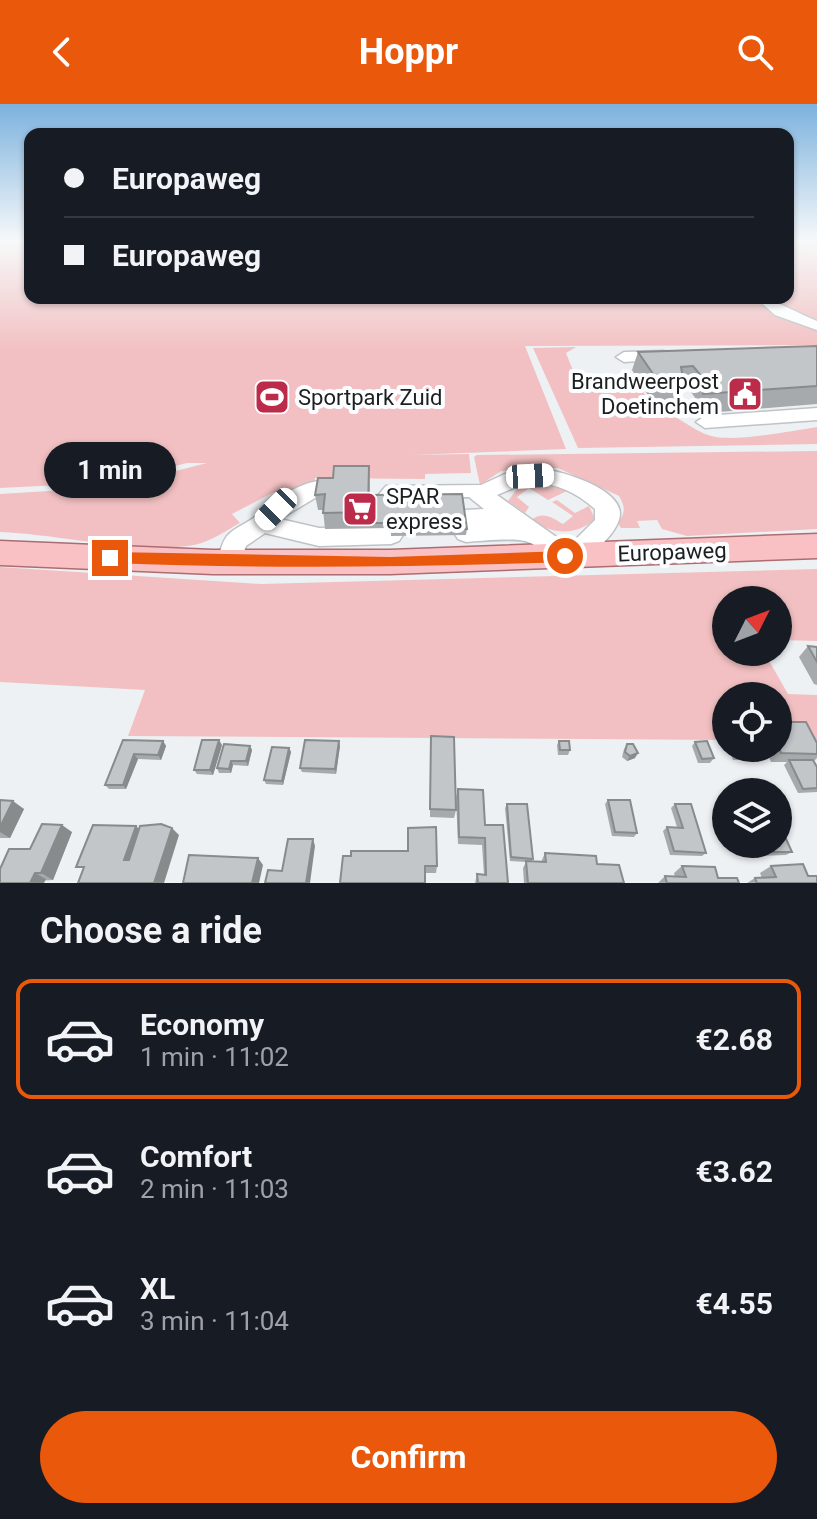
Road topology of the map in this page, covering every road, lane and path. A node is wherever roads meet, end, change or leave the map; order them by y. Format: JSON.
{"nodes":[{"id":1,"x":770,"y":304,"type":"edge"},
{"id":2,"x":817,"y":326,"type":"edge"},
{"id":3,"x":684,"y":356,"type":"edge"},
{"id":4,"x":624,"y":357,"type":"dead end"},
{"id":5,"x":817,"y":414,"type":"edge"},
{"id":6,"x":705,"y":422,"type":"dead end"},
{"id":7,"x":370,"y":486,"type":"edge"},
{"id":8,"x":336,"y":487,"type":"edge"},
{"id":9,"x":496,"y":505,"type":"junction"},
{"id":10,"x":395,"y":517,"type":"junction"},
{"id":11,"x":262,"y":524,"type":"junction"},
{"id":12,"x":532,"y":532,"type":"junction"},
{"id":13,"x":466,"y":533,"type":"edge"},
{"id":14,"x":817,"y":546,"type":"edge"},
{"id":15,"x":0,"y":553,"type":"edge"},
{"id":16,"x":569,"y":556,"type":"junction"},
{"id":17,"x":229,"y":562,"type":"junction"}],
"edges":[{"from":1,"to":2,"type":"street"},
{"from":3,"to":4,"type":"street"},
{"from":5,"to":6,"type":"street"},
{"from":7,"to":10,"type":"street"},
{"from":8,"to":11,"type":"street"},
{"from":9,"to":10,"type":"street"},
{"from":9,"to":10,"type":"street"},
{"from":9,"to":12,"type":"street"},
{"from":9,"to":16,"type":"street"},
{"from":10,"to":11,"type":"street"},
{"from":11,"to":17,"type":"street"},
{"from":12,"to":13,"type":"street"},
{"from":12,"to":16,"type":"street"},
{"from":14,"to":16,"type":"main road","name":"Europaweg"},
{"from":15,"to":17,"type":"main road","name":"Europaweg"},
{"from":16,"to":17,"type":"main road","name":"Europaweg"}]}
